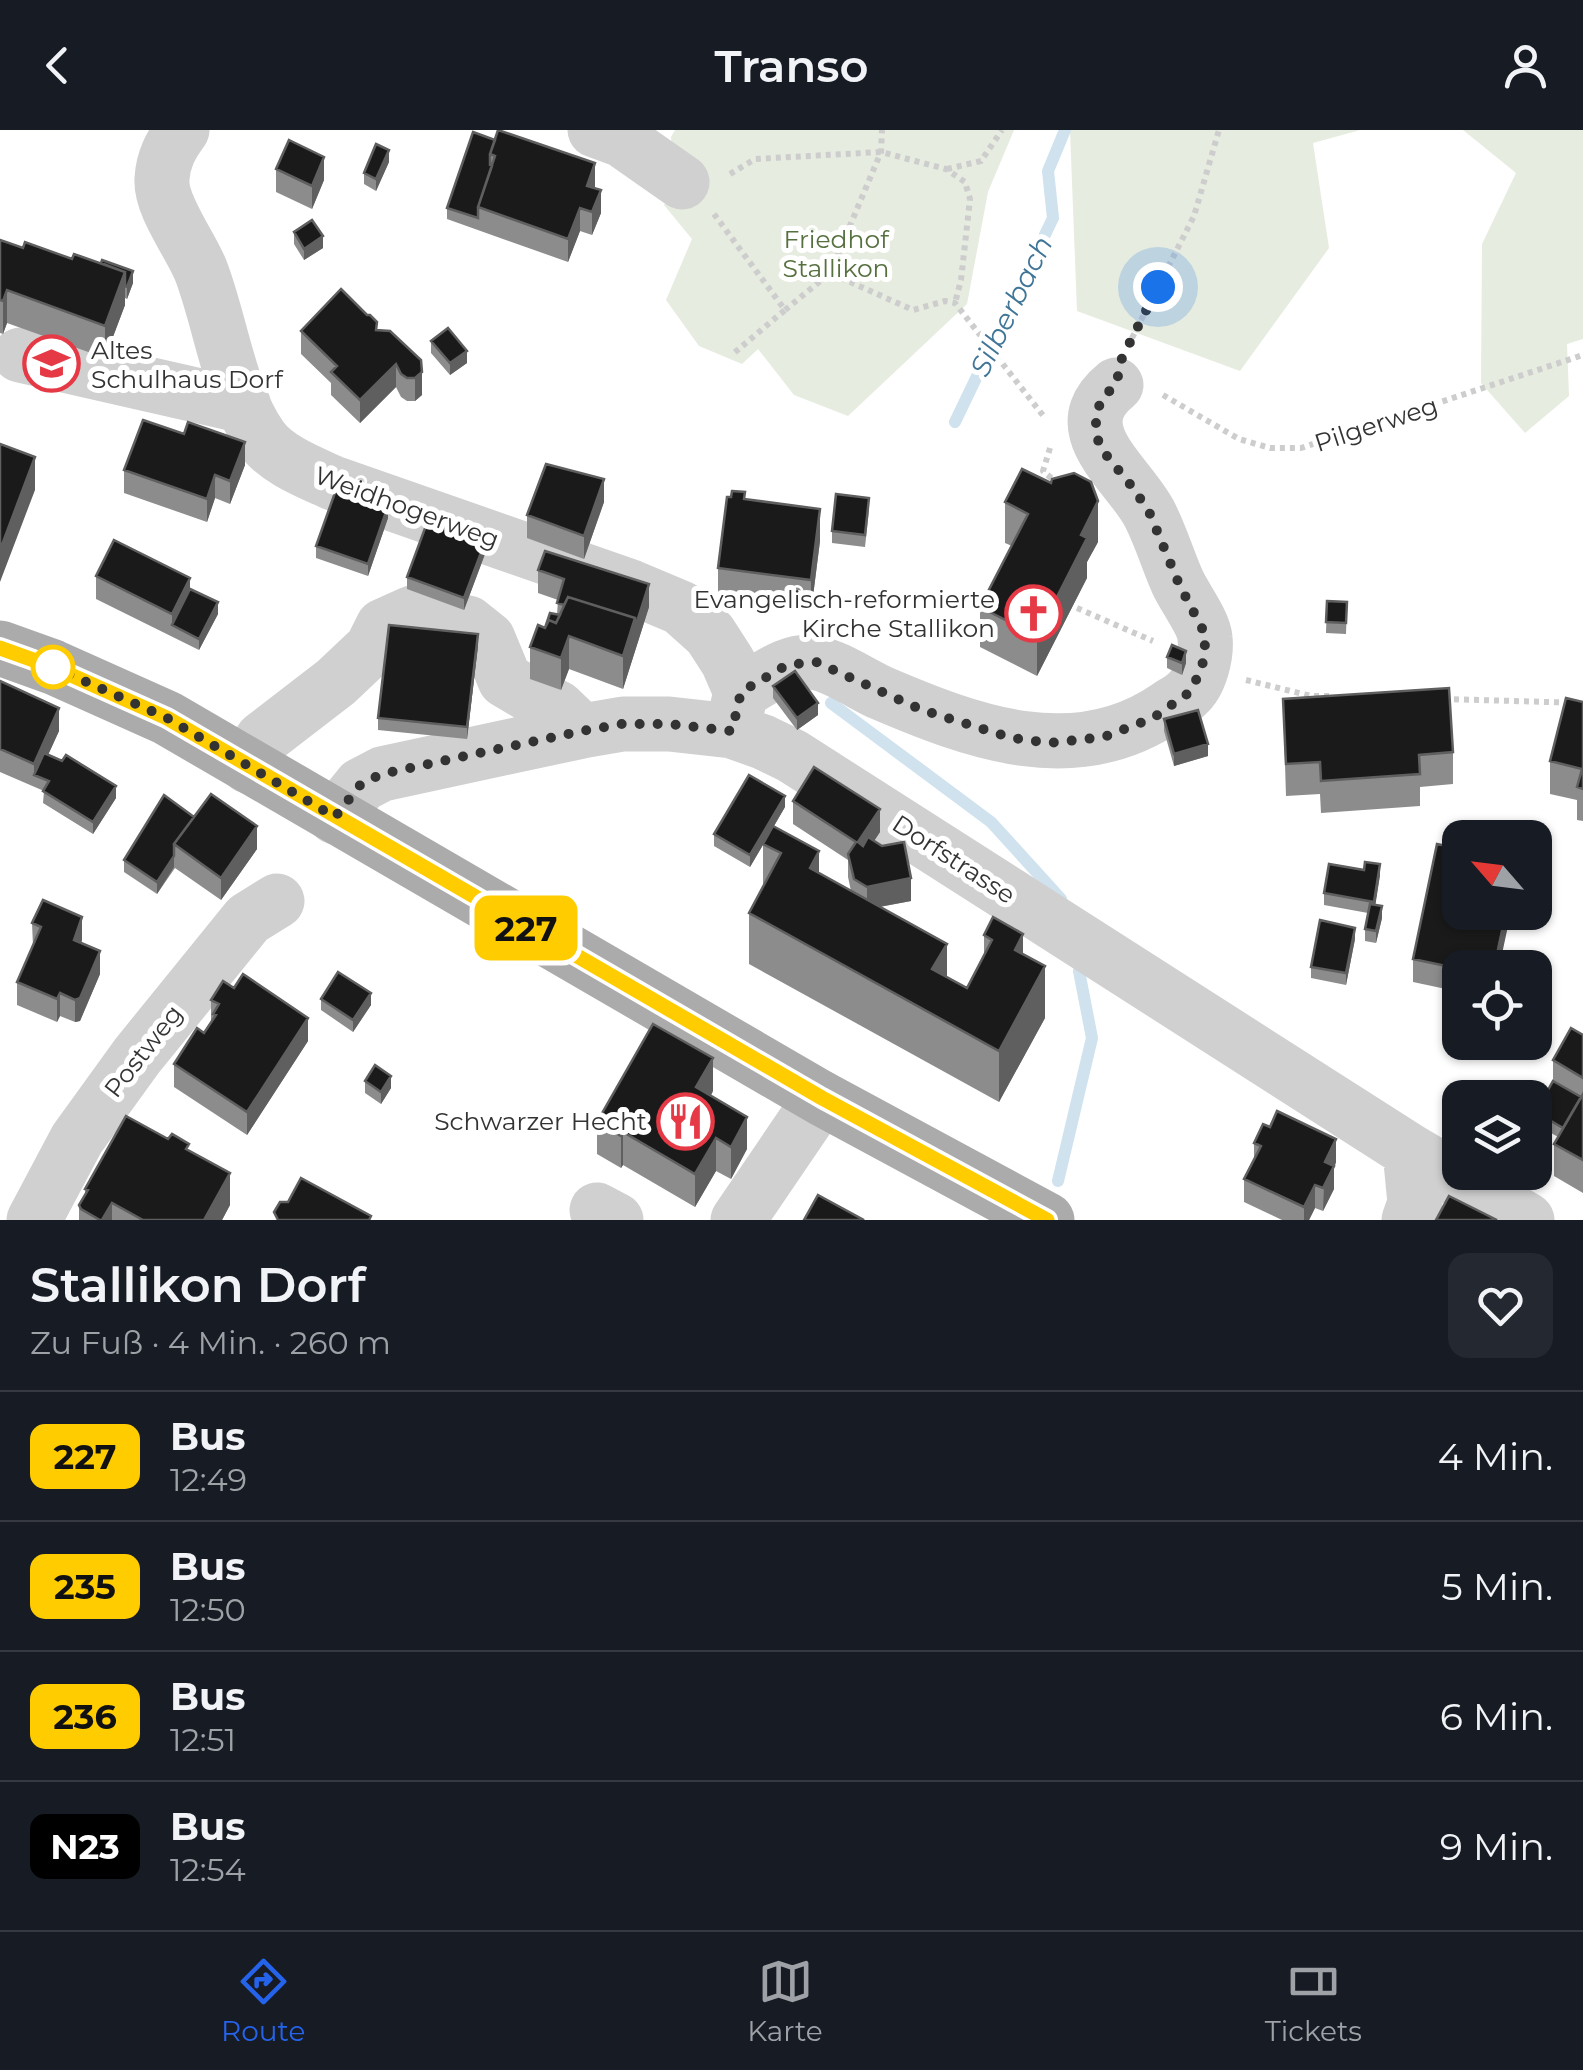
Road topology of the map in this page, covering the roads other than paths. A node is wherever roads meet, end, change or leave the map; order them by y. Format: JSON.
{"nodes":[{"id":1,"x":182,"y":130,"type":"edge"},
{"id":2,"x":595,"y":130,"type":"edge"},
{"id":3,"x":706,"y":188,"type":"road end"},
{"id":4,"x":20,"y":355,"type":"dead end"},
{"id":5,"x":1116,"y":385,"type":"road end"},
{"id":6,"x":244,"y":406,"type":"junction"},
{"id":7,"x":0,"y":648,"type":"edge"},
{"id":8,"x":737,"y":712,"type":"junction"},
{"id":9,"x":582,"y":731,"type":"junction"},
{"id":10,"x":248,"y":766,"type":"junction"},
{"id":11,"x":335,"y":817,"type":"junction"},
{"id":12,"x":276,"y":902,"type":"dead end"},
{"id":13,"x":822,"y":1098,"type":"junction"},
{"id":14,"x":1410,"y":1151,"type":"junction"},
{"id":15,"x":34,"y":1220,"type":"edge"},
{"id":16,"x":738,"y":1220,"type":"edge"},
{"id":17,"x":1047,"y":1220,"type":"edge"},
{"id":18,"x":1409,"y":1220,"type":"edge"},
{"id":19,"x":1527,"y":1220,"type":"edge"}],
"edges":[{"from":1,"to":6,"type":"street","name":"Weidhogerweg"},
{"from":2,"to":3,"type":"street"},
{"from":4,"to":6,"type":"street"},
{"from":5,"to":8,"type":"street"},
{"from":6,"to":8,"type":"street","name":"Weidhogerweg"},
{"from":7,"to":10,"type":"main road"},
{"from":8,"to":9,"type":"street","name":"Dorfstrasse"},
{"from":8,"to":14,"type":"street","name":"Dorfstrasse"},
{"from":9,"to":10,"type":"street"},
{"from":9,"to":11,"type":"street","name":"Dorfstrasse"},
{"from":10,"to":11,"type":"main road"},
{"from":11,"to":13,"type":"main road"},
{"from":12,"to":15,"type":"street","name":"Postweg"},
{"from":13,"to":16,"type":"street"},
{"from":13,"to":17,"type":"main road"},
{"from":14,"to":18,"type":"street"},
{"from":14,"to":19,"type":"street","name":"Dorfstrasse"}]}
